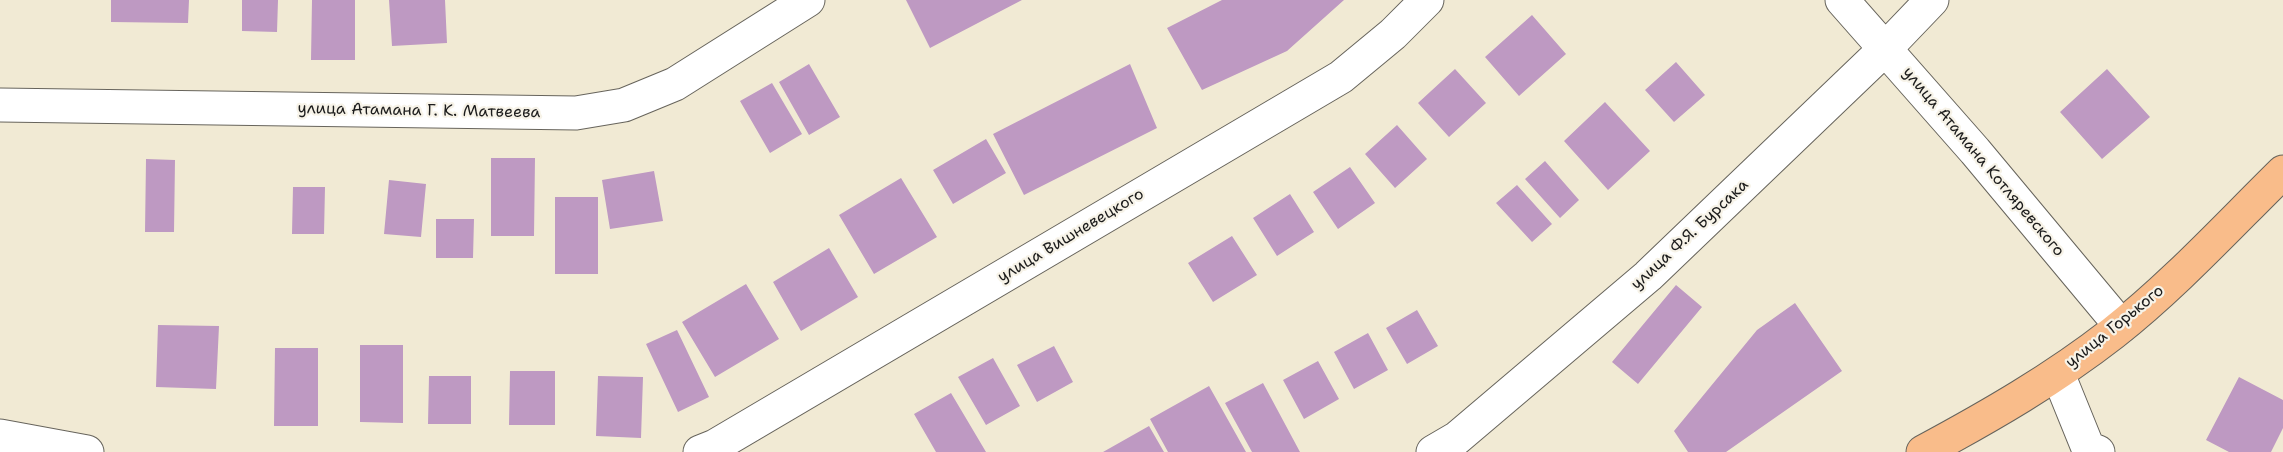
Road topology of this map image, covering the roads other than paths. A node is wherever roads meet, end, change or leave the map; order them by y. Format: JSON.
{"nodes":[{"id":1,"x":808,"y":0,"type":"edge"},
{"id":2,"x":1427,"y":0,"type":"edge"},
{"id":3,"x":1842,"y":0,"type":"edge"},
{"id":4,"x":1932,"y":0,"type":"edge"},
{"id":5,"x":1886,"y":48,"type":"junction"},
{"id":6,"x":0,"y":105,"type":"edge"},
{"id":7,"x":2283,"y":172,"type":"edge"},
{"id":8,"x":2121,"y":326,"type":"junction"},
{"id":9,"x":2058,"y":374,"type":"junction"},
{"id":10,"x":0,"y":436,"type":"edge"},
{"id":11,"x":87,"y":452,"type":"edge"},
{"id":12,"x":700,"y":452,"type":"edge"},
{"id":13,"x":1433,"y":452,"type":"edge"},
{"id":14,"x":1923,"y":452,"type":"edge"},
{"id":15,"x":2098,"y":452,"type":"edge"}],
"edges":[{"from":1,"to":6,"type":"street","name":"улица Атамана Г. К. Матвеева"},
{"from":2,"to":12,"type":"street","name":"улица Вишневецкого"},
{"from":3,"to":5,"type":"street","name":"улица Атамана Котляревского"},
{"from":4,"to":5,"type":"street","name":"улица Ф.Я. Бурсака"},
{"from":5,"to":8,"type":"street","name":"улица Атамана Котляревского"},
{"from":5,"to":13,"type":"street","name":"улица Ф.Я. Бурсака"},
{"from":7,"to":8,"type":"main road","name":"улица Горького"},
{"from":8,"to":9,"type":"main road","name":"улица Горького"},
{"from":9,"to":14,"type":"main road","name":"улица Горького"},
{"from":9,"to":15,"type":"street"},
{"from":10,"to":11,"type":"street"}]}
